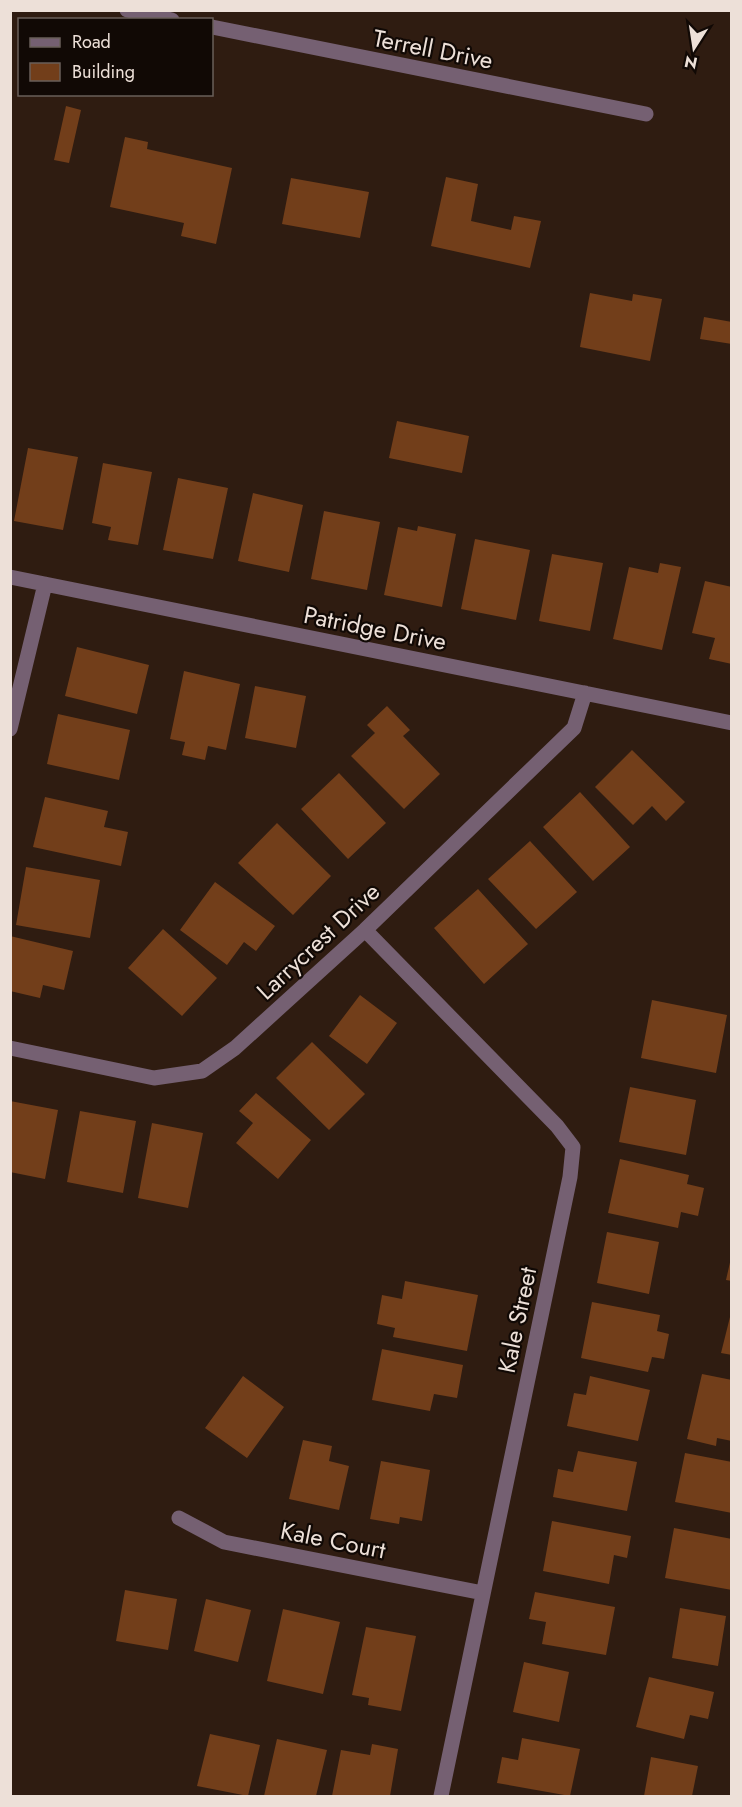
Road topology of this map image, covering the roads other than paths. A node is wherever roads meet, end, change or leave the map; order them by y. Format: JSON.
{"nodes":[{"id":1,"x":127,"y":10,"type":"edge"},
{"id":2,"x":163,"y":18,"type":"edge"},
{"id":3,"x":213,"y":27,"type":"edge"},
{"id":4,"x":645,"y":114,"type":"dead end"},
{"id":5,"x":10,"y":577,"type":"edge"},
{"id":6,"x":45,"y":584,"type":"junction"},
{"id":7,"x":585,"y":693,"type":"junction"},
{"id":8,"x":732,"y":723,"type":"edge"},
{"id":9,"x":10,"y":729,"type":"edge"},
{"id":10,"x":364,"y":930,"type":"junction"},
{"id":11,"x":10,"y":1048,"type":"edge"},
{"id":12,"x":179,"y":1518,"type":"dead end"},
{"id":13,"x":483,"y":1593,"type":"junction"},
{"id":14,"x":441,"y":1797,"type":"edge"}],
"edges":[{"from":1,"to":2,"type":"street"},
{"from":3,"to":4,"type":"street","name":"Terrell Drive"},
{"from":5,"to":6,"type":"street","name":"Patridge Drive"},
{"from":6,"to":7,"type":"street","name":"Patridge Drive"},
{"from":6,"to":9,"type":"street"},
{"from":7,"to":8,"type":"street","name":"Patridge Drive"},
{"from":7,"to":10,"type":"street","name":"Larrycrest Drive"},
{"from":10,"to":11,"type":"street","name":"Larrycrest Drive"},
{"from":10,"to":13,"type":"street","name":"Kale Street"},
{"from":12,"to":13,"type":"street","name":"Kale Court"},
{"from":13,"to":14,"type":"street","name":"Kale Street"}]}
